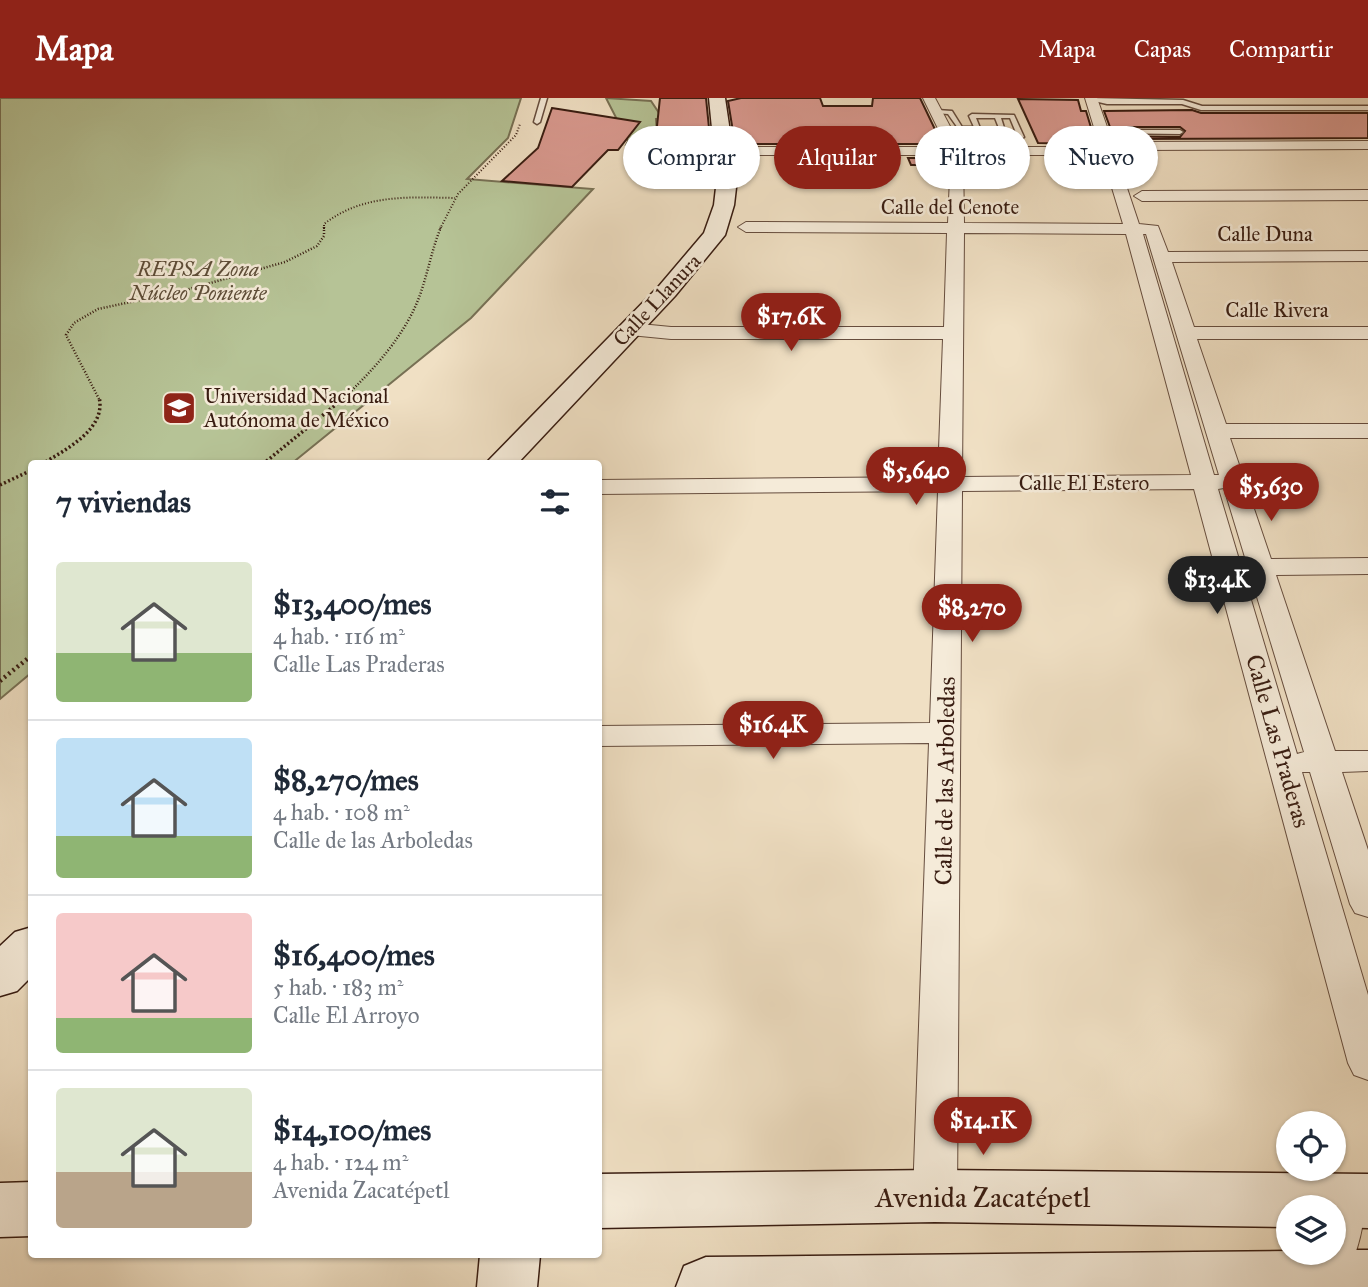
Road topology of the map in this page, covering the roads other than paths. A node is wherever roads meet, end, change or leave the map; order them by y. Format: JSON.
{"nodes":[{"id":1,"x":544,"y":98,"type":"edge"},
{"id":2,"x":717,"y":98,"type":"edge"},
{"id":3,"x":929,"y":98,"type":"edge"},
{"id":4,"x":1254,"y":98,"type":"edge"},
{"id":5,"x":1101,"y":102,"type":"edge"},
{"id":6,"x":1368,"y":108,"type":"edge"},
{"id":7,"x":1264,"y":109,"type":"junction"},
{"id":8,"x":937,"y":112,"type":"junction"},
{"id":9,"x":997,"y":116,"type":"junction"},
{"id":10,"x":537,"y":122,"type":"dead end"},
{"id":11,"x":720,"y":126,"type":"edge"},
{"id":12,"x":949,"y":126,"type":"edge"},
{"id":13,"x":958,"y":126,"type":"edge"},
{"id":14,"x":969,"y":126,"type":"edge"},
{"id":15,"x":1001,"y":126,"type":"edge"},
{"id":16,"x":1016,"y":126,"type":"edge"},
{"id":17,"x":1111,"y":126,"type":"edge"},
{"id":18,"x":1180,"y":132,"type":"dead end"},
{"id":19,"x":1158,"y":135,"type":"edge"},
{"id":20,"x":1158,"y":142,"type":"edge"},
{"id":21,"x":915,"y":144,"type":"edge"},
{"id":22,"x":1368,"y":145,"type":"edge"},
{"id":23,"x":760,"y":150,"type":"edge"},
{"id":24,"x":727,"y":189,"type":"edge"},
{"id":25,"x":959,"y":189,"type":"edge"},
{"id":26,"x":1131,"y":189,"type":"edge"},
{"id":27,"x":1139,"y":189,"type":"edge"},
{"id":28,"x":1368,"y":195,"type":"edge"},
{"id":29,"x":1142,"y":196,"type":"junction"},
{"id":30,"x":747,"y":227,"type":"dead end"},
{"id":31,"x":955,"y":228,"type":"junction"},
{"id":32,"x":1143,"y":229,"type":"junction"},
{"id":33,"x":1368,"y":256,"type":"edge"},
{"id":34,"x":1162,"y":257,"type":"junction"},
{"id":35,"x":630,"y":329,"type":"junction"},
{"id":36,"x":955,"y":333,"type":"junction"},
{"id":37,"x":1186,"y":333,"type":"junction"},
{"id":38,"x":1368,"y":333,"type":"edge"},
{"id":39,"x":1368,"y":430,"type":"edge"},
{"id":40,"x":1218,"y":431,"type":"junction"},
{"id":41,"x":504,"y":460,"type":"edge"},
{"id":42,"x":1204,"y":482,"type":"junction"},
{"id":43,"x":1234,"y":482,"type":"junction"},
{"id":44,"x":950,"y":484,"type":"junction"},
{"id":45,"x":602,"y":487,"type":"edge"},
{"id":46,"x":1261,"y":566,"type":"junction"},
{"id":47,"x":1368,"y":566,"type":"edge"},
{"id":48,"x":946,"y":733,"type":"junction"},
{"id":49,"x":602,"y":736,"type":"edge"},
{"id":50,"x":1323,"y":761,"type":"junction"},
{"id":51,"x":1368,"y":761,"type":"edge"},
{"id":52,"x":1284,"y":763,"type":"junction"},
{"id":53,"x":1368,"y":904,"type":"edge"},
{"id":54,"x":28,"y":949,"type":"edge"},
{"id":55,"x":0,"y":977,"type":"edge"},
{"id":56,"x":1368,"y":1063,"type":"edge"},
{"id":57,"x":935,"y":1196,"type":"junction"},
{"id":58,"x":602,"y":1201,"type":"edge"},
{"id":59,"x":28,"y":1209,"type":"edge"},
{"id":60,"x":0,"y":1210,"type":"edge"},
{"id":61,"x":1352,"y":1240,"type":"edge"},
{"id":62,"x":510,"y":1258,"type":"edge"},
{"id":63,"x":507,"y":1287,"type":"edge"},
{"id":64,"x":706,"y":1287,"type":"edge"}],
"edges":[{"from":1,"to":10,"type":"lane"},
{"from":2,"to":11,"type":"street","name":"Calle Llanura"},
{"from":3,"to":8,"type":"street","name":"Calle de las Arboledas"},
{"from":4,"to":7,"type":"lane"},
{"from":5,"to":7,"type":"lane"},
{"from":5,"to":17,"type":"street","name":"Calle Las Praderas"},
{"from":6,"to":7,"type":"lane"},
{"from":8,"to":12,"type":"street","name":"Calle de las Arboledas"},
{"from":8,"to":13,"type":"lane"},
{"from":9,"to":14,"type":"lane"},
{"from":9,"to":15,"type":"lane"},
{"from":9,"to":16,"type":"lane"},
{"from":18,"to":19,"type":"lane"},
{"from":20,"to":22,"type":"street"},
{"from":21,"to":23,"type":"street"},
{"from":24,"to":35,"type":"street","name":"Calle Llanura"},
{"from":25,"to":31,"type":"street","name":"Calle de las Arboledas"},
{"from":26,"to":32,"type":"street","name":"Calle Las Praderas"},
{"from":27,"to":29,"type":"street","name":"Calle Las Praderas"},
{"from":28,"to":29,"type":"street"},
{"from":29,"to":32,"type":"street","name":"Calle Las Praderas"},
{"from":30,"to":31,"type":"street","name":"Calle del Cenote"},
{"from":31,"to":32,"type":"street","name":"Calle del Cenote"},
{"from":31,"to":36,"type":"street","name":"Calle de las Arboledas"},
{"from":32,"to":34,"type":"street","name":"Calle Las Praderas"},
{"from":32,"to":42,"type":"street","name":"Calle Las Praderas"},
{"from":33,"to":34,"type":"street","name":"Calle Duna"},
{"from":34,"to":37,"type":"street","name":"Calle Las Praderas"},
{"from":35,"to":36,"type":"street"},
{"from":35,"to":41,"type":"street","name":"Calle Llanura"},
{"from":36,"to":44,"type":"street","name":"Calle de las Arboledas"},
{"from":37,"to":38,"type":"street","name":"Calle Rivera"},
{"from":37,"to":40,"type":"street","name":"Calle Las Praderas"},
{"from":39,"to":40,"type":"street"},
{"from":40,"to":43,"type":"street","name":"Calle Las Praderas"},
{"from":42,"to":43,"type":"street","name":"Calle El Estero"},
{"from":42,"to":44,"type":"street","name":"Calle El Estero"},
{"from":42,"to":52,"type":"street","name":"Calle Las Praderas"},
{"from":43,"to":46,"type":"street","name":"Calle Las Praderas"},
{"from":44,"to":45,"type":"street","name":"Calle El Estero"},
{"from":44,"to":48,"type":"street","name":"Calle de las Arboledas"},
{"from":46,"to":47,"type":"street"},
{"from":46,"to":50,"type":"street","name":"Calle Las Praderas"},
{"from":48,"to":49,"type":"street"},
{"from":48,"to":57,"type":"street","name":"Calle de las Arboledas"},
{"from":50,"to":51,"type":"street"},
{"from":50,"to":52,"type":"street"},
{"from":50,"to":53,"type":"street","name":"Calle Las Praderas"},
{"from":52,"to":56,"type":"street","name":"Calle Las Praderas"},
{"from":54,"to":55,"type":"street"},
{"from":57,"to":58,"type":"street","name":"Avenida Zacatépetl"},
{"from":57,"to":61,"type":"street","name":"Avenida Zacatépetl"},
{"from":59,"to":60,"type":"street"},
{"from":61,"to":64,"type":"street","name":"Avenida Zacatépetl"},
{"from":62,"to":63,"type":"street"}]}
